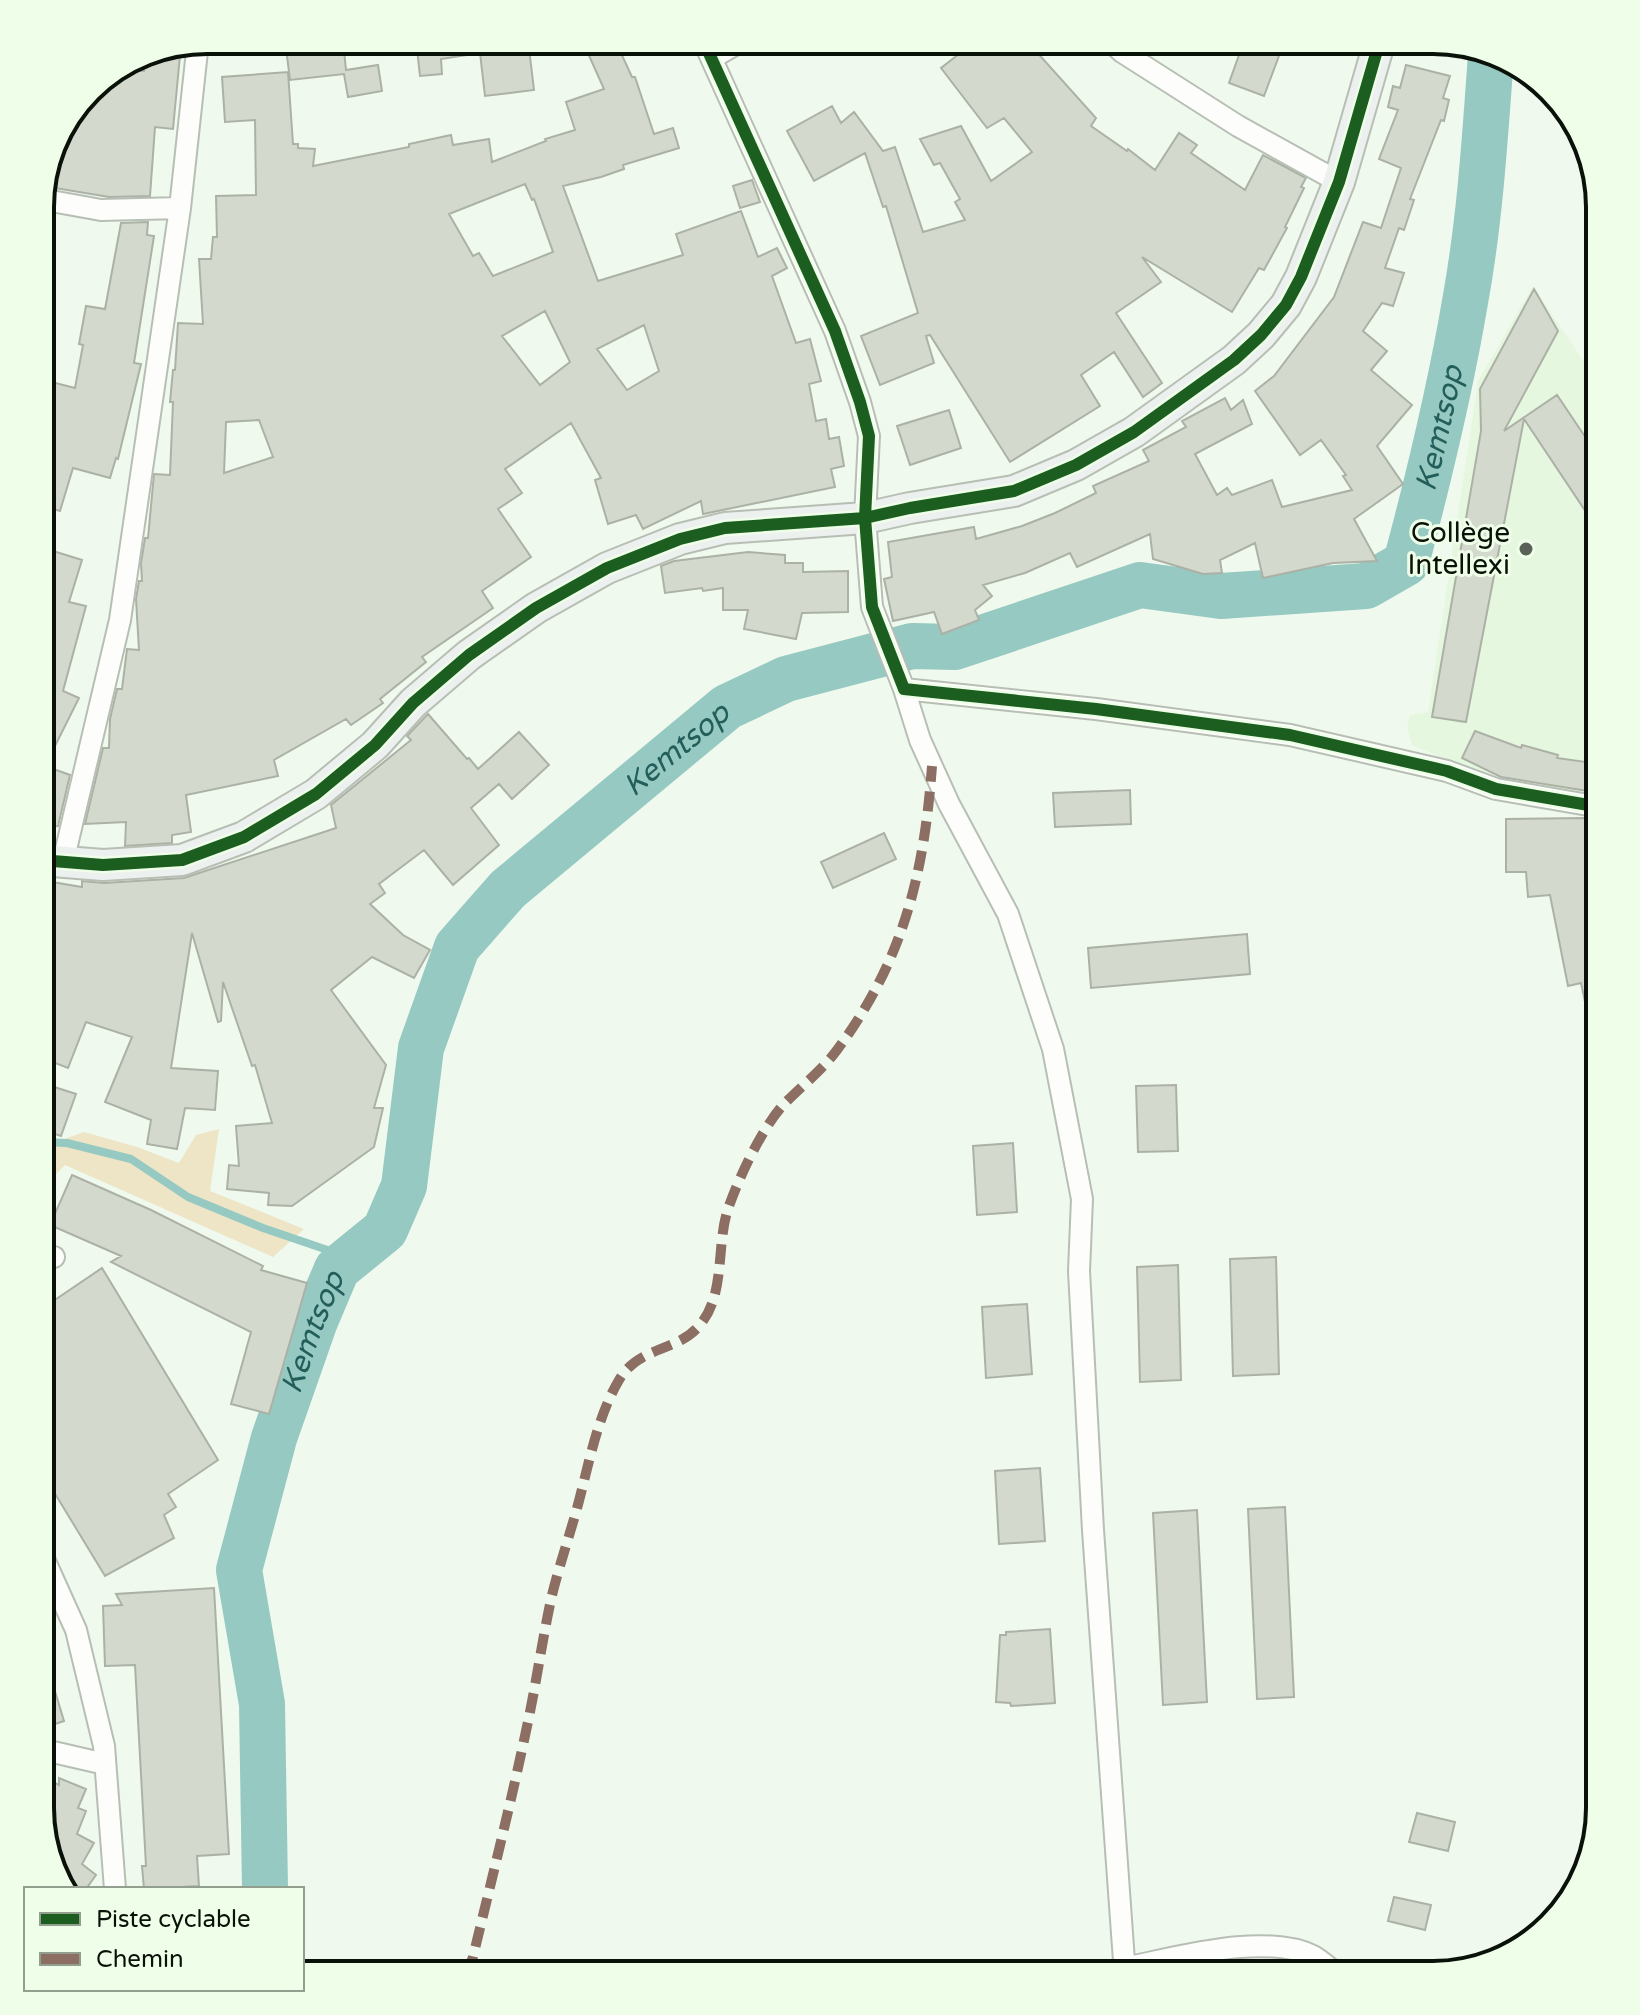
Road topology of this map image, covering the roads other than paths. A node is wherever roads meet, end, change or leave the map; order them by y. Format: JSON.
{"nodes":[{"id":1,"x":710,"y":54,"type":"edge"},
{"id":2,"x":1125,"y":54,"type":"edge"},
{"id":3,"x":1376,"y":54,"type":"edge"},
{"id":4,"x":197,"y":55,"type":"edge"},
{"id":5,"x":1339,"y":182,"type":"junction"},
{"id":6,"x":54,"y":202,"type":"edge"},
{"id":7,"x":180,"y":208,"type":"junction"},
{"id":8,"x":865,"y":518,"type":"junction"},
{"id":9,"x":900,"y":682,"type":"junction"},
{"id":10,"x":1586,"y":805,"type":"edge"},
{"id":11,"x":54,"y":851,"type":"edge"},
{"id":12,"x":54,"y":861,"type":"edge"},
{"id":13,"x":54,"y":1581,"type":"edge"},
{"id":14,"x":54,"y":1752,"type":"edge"},
{"id":15,"x":105,"y":1764,"type":"junction"},
{"id":16,"x":115,"y":1887,"type":"edge"},
{"id":17,"x":1123,"y":1961,"type":"edge"},
{"id":18,"x":1172,"y":1961,"type":"edge"},
{"id":19,"x":1319,"y":1961,"type":"edge"}],
"edges":[{"from":1,"to":8,"type":"street"},
{"from":2,"to":5,"type":"street"},
{"from":3,"to":5,"type":"street"},
{"from":4,"to":7,"type":"street"},
{"from":5,"to":8,"type":"street"},
{"from":6,"to":7,"type":"street"},
{"from":7,"to":11,"type":"street"},
{"from":8,"to":9,"type":"street"},
{"from":8,"to":12,"type":"street"},
{"from":9,"to":10,"type":"street"},
{"from":9,"to":17,"type":"street"},
{"from":13,"to":15,"type":"street"},
{"from":14,"to":15,"type":"street"},
{"from":15,"to":16,"type":"street"},
{"from":18,"to":19,"type":"street"}]}
